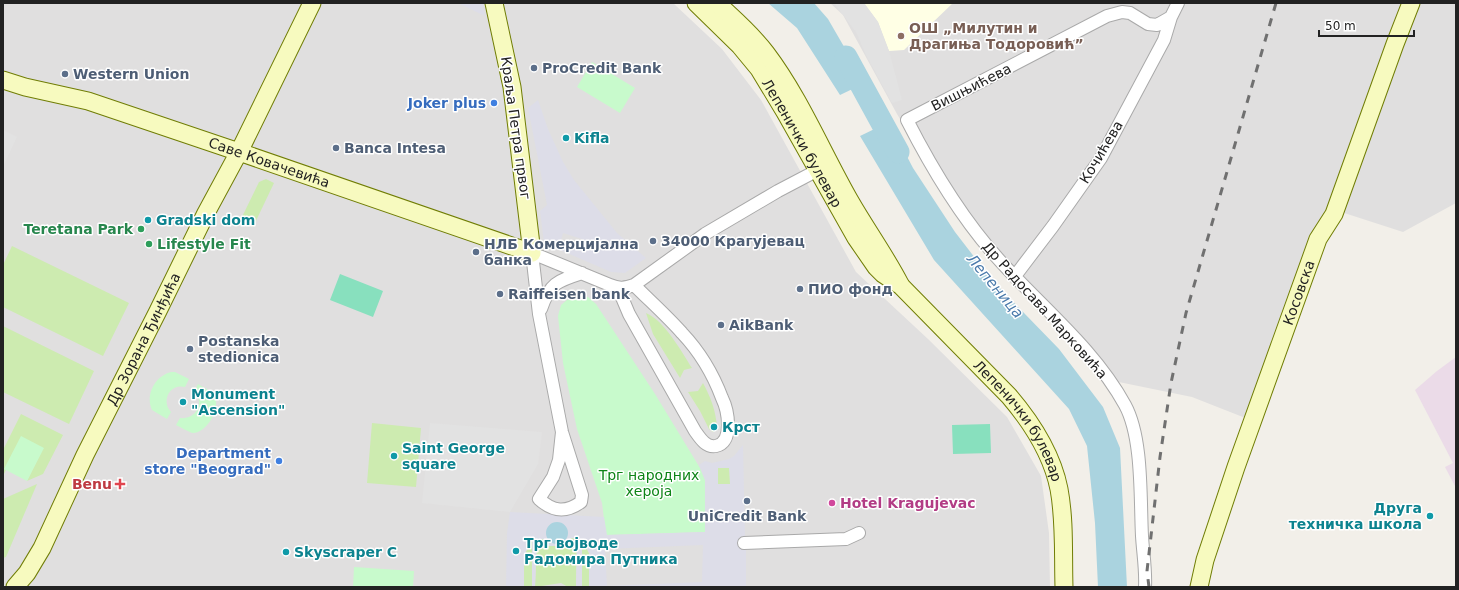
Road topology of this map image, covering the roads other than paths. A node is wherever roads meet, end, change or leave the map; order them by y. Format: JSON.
{"nodes":[{"id":1,"x":312,"y":3,"type":"edge"},
{"id":2,"x":494,"y":3,"type":"edge"},
{"id":3,"x":696,"y":3,"type":"edge"},
{"id":4,"x":717,"y":3,"type":"edge"},
{"id":5,"x":1178,"y":3,"type":"edge"},
{"id":6,"x":1411,"y":3,"type":"edge"},
{"id":7,"x":1171,"y":18,"type":"junction"},
{"id":8,"x":3,"y":80,"type":"edge"},
{"id":9,"x":907,"y":120,"type":"joint"},
{"id":10,"x":239,"y":152,"type":"junction"},
{"id":11,"x":818,"y":170,"type":"junction"},
{"id":12,"x":532,"y":253,"type":"junction"},
{"id":13,"x":582,"y":273,"type":"junction"},
{"id":14,"x":1015,"y":276,"type":"junction"},
{"id":15,"x":634,"y":285,"type":"junction"},
{"id":16,"x":901,"y":286,"type":"junction"},
{"id":17,"x":618,"y":288,"type":"junction"},
{"id":18,"x":539,"y":314,"type":"junction"},
{"id":19,"x":562,"y":432,"type":"junction"},
{"id":20,"x":859,"y":533,"type":"dead end"},
{"id":21,"x":744,"y":543,"type":"dead end"},
{"id":22,"x":15,"y":587,"type":"edge"},
{"id":23,"x":1064,"y":587,"type":"edge"},
{"id":24,"x":1145,"y":587,"type":"edge"},
{"id":25,"x":1199,"y":587,"type":"edge"}],
"edges":[{"from":1,"to":10,"type":"street","name":"Др Зорана Ђинђића"},
{"from":2,"to":12,"type":"street","name":"Краља Петра првог"},
{"from":3,"to":11,"type":"street","name":"Лепенички булевар"},
{"from":4,"to":16,"type":"street","name":"Лепенички булевар"},
{"from":5,"to":7,"type":"street"},
{"from":6,"to":25,"type":"street","name":"Косовска"},
{"from":7,"to":9,"type":"street","name":"Вишњићева"},
{"from":7,"to":14,"type":"street","name":"Кочићева"},
{"from":8,"to":10,"type":"street","name":"Саве Ковачевића"},
{"from":9,"to":14,"type":"street","name":"Др Радосава Марковића"},
{"from":10,"to":12,"type":"street","name":"Саве Ковачевића"},
{"from":10,"to":22,"type":"street","name":"Др Зорана Ђинђића"},
{"from":11,"to":15,"type":"street"},
{"from":11,"to":16,"type":"street","name":"Лепенички булевар"},
{"from":12,"to":13,"type":"street"},
{"from":12,"to":18,"type":"street"},
{"from":13,"to":17,"type":"street"},
{"from":13,"to":18,"type":"street"},
{"from":14,"to":24,"type":"street","name":"Др Радосава Марковића"},
{"from":15,"to":17,"type":"street"},
{"from":15,"to":17,"type":"street"},
{"from":16,"to":23,"type":"street","name":"Лепенички булевар"},
{"from":18,"to":19,"type":"street"},
{"from":19,"to":19,"type":"street"},
{"from":20,"to":21,"type":"street"}]}
